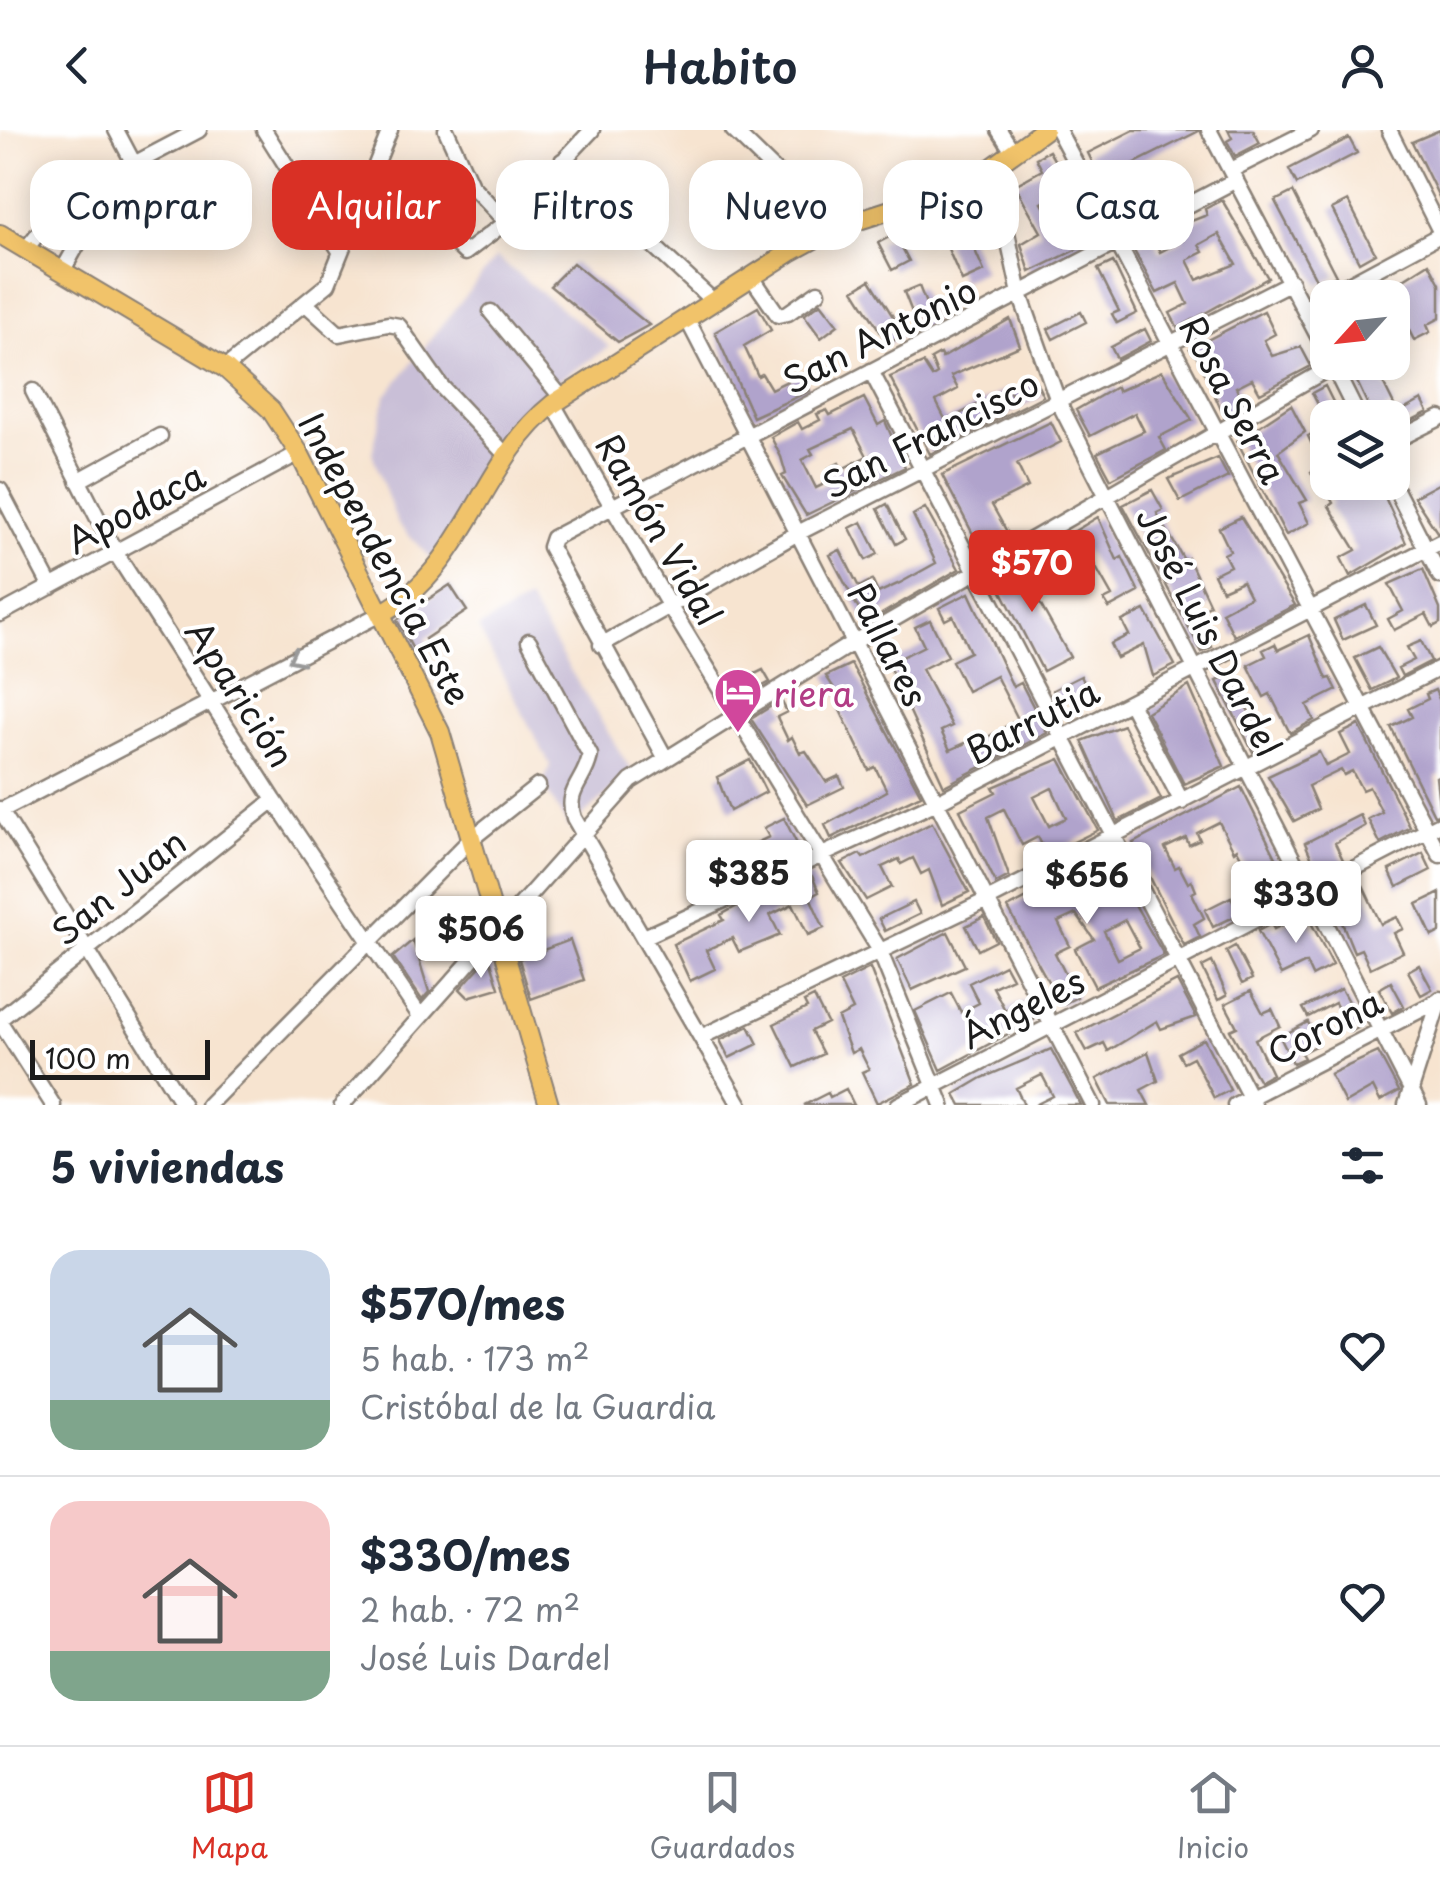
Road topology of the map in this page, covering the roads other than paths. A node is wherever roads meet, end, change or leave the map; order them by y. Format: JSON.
{"nodes":[{"id":1,"x":116,"y":130,"type":"edge"},
{"id":2,"x":200,"y":130,"type":"edge"},
{"id":3,"x":264,"y":130,"type":"edge"},
{"id":4,"x":446,"y":130,"type":"edge"},
{"id":5,"x":592,"y":130,"type":"edge"},
{"id":6,"x":733,"y":130,"type":"edge"},
{"id":7,"x":1000,"y":130,"type":"edge"},
{"id":8,"x":1044,"y":130,"type":"edge"},
{"id":9,"x":1058,"y":130,"type":"edge"},
{"id":10,"x":1210,"y":130,"type":"edge"},
{"id":11,"x":1311,"y":130,"type":"edge"},
{"id":12,"x":1389,"y":130,"type":"edge"},
{"id":13,"x":385,"y":134,"type":"edge"},
{"id":14,"x":1013,"y":152,"type":"junction"},
{"id":15,"x":132,"y":160,"type":"edge"},
{"id":16,"x":142,"y":160,"type":"edge"},
{"id":17,"x":376,"y":160,"type":"edge"},
{"id":18,"x":563,"y":160,"type":"edge"},
{"id":19,"x":764,"y":160,"type":"edge"},
{"id":20,"x":1002,"y":160,"type":"edge"},
{"id":21,"x":1074,"y":160,"type":"edge"},
{"id":22,"x":1233,"y":175,"type":"junction"},
{"id":23,"x":1194,"y":198,"type":"edge"},
{"id":24,"x":496,"y":211,"type":"edge"},
{"id":25,"x":1440,"y":233,"type":"edge"},
{"id":26,"x":1,"y":236,"type":"edge"},
{"id":27,"x":30,"y":245,"type":"edge"},
{"id":28,"x":26,"y":250,"type":"junction"},
{"id":29,"x":74,"y":250,"type":"edge"},
{"id":30,"x":658,"y":250,"type":"edge"},
{"id":31,"x":796,"y":250,"type":"edge"},
{"id":32,"x":1011,"y":250,"type":"edge"},
{"id":33,"x":1103,"y":250,"type":"edge"},
{"id":34,"x":1122,"y":250,"type":"edge"},
{"id":35,"x":340,"y":251,"type":"joint"},
{"id":36,"x":63,"y":270,"type":"junction"},
{"id":37,"x":751,"y":276,"type":"junction"},
{"id":38,"x":1291,"y":282,"type":"junction"},
{"id":39,"x":818,"y":292,"type":"dead end"},
{"id":40,"x":1020,"y":294,"type":"junction"},
{"id":41,"x":712,"y":300,"type":"junction"},
{"id":42,"x":305,"y":303,"type":"junction"},
{"id":43,"x":1304,"y":308,"type":"junction"},
{"id":44,"x":492,"y":312,"type":"dead end"},
{"id":45,"x":686,"y":317,"type":"junction"},
{"id":46,"x":1310,"y":320,"type":"edge"},
{"id":47,"x":1170,"y":342,"type":"junction"},
{"id":48,"x":225,"y":368,"type":"junction"},
{"id":49,"x":871,"y":372,"type":"junction"},
{"id":50,"x":1310,"y":374,"type":"edge"},
{"id":51,"x":33,"y":391,"type":"dead end"},
{"id":52,"x":558,"y":401,"type":"junction"},
{"id":53,"x":1058,"y":401,"type":"junction"},
{"id":54,"x":1440,"y":418,"type":"edge"},
{"id":55,"x":1410,"y":433,"type":"edge"},
{"id":56,"x":1218,"y":434,"type":"junction"},
{"id":57,"x":160,"y":436,"type":"dead end"},
{"id":58,"x":748,"y":436,"type":"junction"},
{"id":59,"x":299,"y":453,"type":"junction"},
{"id":60,"x":506,"y":456,"type":"junction"},
{"id":61,"x":923,"y":472,"type":"junction"},
{"id":62,"x":78,"y":481,"type":"junction"},
{"id":63,"x":0,"y":490,"type":"edge"},
{"id":64,"x":1108,"y":498,"type":"junction"},
{"id":65,"x":1404,"y":500,"type":"edge"},
{"id":66,"x":612,"y":506,"type":"junction"},
{"id":67,"x":798,"y":533,"type":"junction"},
{"id":68,"x":1433,"y":545,"type":"edge"},
{"id":69,"x":116,"y":552,"type":"junction"},
{"id":70,"x":976,"y":574,"type":"junction"},
{"id":71,"x":1440,"y":576,"type":"edge"},
{"id":72,"x":50,"y":587,"type":"junction"},
{"id":73,"x":670,"y":606,"type":"junction"},
{"id":74,"x":1311,"y":610,"type":"junction"},
{"id":75,"x":382,"y":613,"type":"junction"},
{"id":76,"x":0,"y":614,"type":"edge"},
{"id":77,"x":529,"y":641,"type":"dead end"},
{"id":78,"x":854,"y":642,"type":"junction"},
{"id":79,"x":601,"y":645,"type":"junction"},
{"id":80,"x":1440,"y":668,"type":"edge"},
{"id":81,"x":1195,"y":670,"type":"junction"},
{"id":82,"x":210,"y":702,"type":"junction"},
{"id":83,"x":1130,"y":704,"type":"junction"},
{"id":84,"x":1364,"y":710,"type":"junction"},
{"id":85,"x":736,"y":717,"type":"junction"},
{"id":86,"x":1063,"y":740,"type":"junction"},
{"id":87,"x":666,"y":759,"type":"junction"},
{"id":88,"x":1246,"y":768,"type":"junction"},
{"id":89,"x":538,"y":786,"type":"dead end"},
{"id":90,"x":274,"y":800,"type":"junction"},
{"id":91,"x":937,"y":802,"type":"junction"},
{"id":92,"x":1182,"y":802,"type":"junction"},
{"id":93,"x":0,"y":810,"type":"edge"},
{"id":94,"x":1434,"y":828,"type":"edge"},
{"id":95,"x":584,"y":830,"type":"junction"},
{"id":96,"x":1114,"y":836,"type":"junction"},
{"id":97,"x":470,"y":840,"type":"junction"},
{"id":98,"x":822,"y":853,"type":"junction"},
{"id":99,"x":1440,"y":855,"type":"edge"},
{"id":100,"x":1309,"y":892,"type":"junction"},
{"id":101,"x":987,"y":900,"type":"junction"},
{"id":102,"x":498,"y":928,"type":"junction"},
{"id":103,"x":644,"y":937,"type":"junction"},
{"id":104,"x":369,"y":942,"type":"junction"},
{"id":105,"x":879,"y":949,"type":"junction"},
{"id":106,"x":85,"y":951,"type":"junction"},
{"id":107,"x":1178,"y":960,"type":"junction"},
{"id":108,"x":1440,"y":1000,"type":"edge"},
{"id":109,"x":420,"y":1016,"type":"junction"},
{"id":110,"x":0,"y":1020,"type":"edge"},
{"id":111,"x":1052,"y":1024,"type":"junction"},
{"id":112,"x":1381,"y":1030,"type":"junction"},
{"id":113,"x":701,"y":1037,"type":"junction"},
{"id":114,"x":934,"y":1086,"type":"junction"},
{"id":115,"x":1409,"y":1097,"type":"edge"},
{"id":116,"x":1252,"y":1101,"type":"edge"},
{"id":117,"x":53,"y":1105,"type":"edge"},
{"id":118,"x":183,"y":1105,"type":"edge"},
{"id":119,"x":208,"y":1105,"type":"edge"},
{"id":120,"x":342,"y":1105,"type":"edge"},
{"id":121,"x":549,"y":1105,"type":"edge"},
{"id":122,"x":740,"y":1105,"type":"edge"},
{"id":123,"x":898,"y":1105,"type":"edge"},
{"id":124,"x":942,"y":1105,"type":"edge"},
{"id":125,"x":1093,"y":1105,"type":"edge"},
{"id":126,"x":1235,"y":1105,"type":"edge"},
{"id":127,"x":1419,"y":1105,"type":"edge"}],
"edges":[{"from":1,"to":15,"type":"street"},
{"from":2,"to":16,"type":"street"},
{"from":3,"to":35,"type":"street"},
{"from":4,"to":24,"type":"street"},
{"from":5,"to":18,"type":"street"},
{"from":6,"to":19,"type":"street"},
{"from":7,"to":14,"type":"street"},
{"from":8,"to":14,"type":"main road"},
{"from":9,"to":21,"type":"street","name":"Rosa Serra"},
{"from":10,"to":22,"type":"street"},
{"from":11,"to":22,"type":"street","name":"San Antonio"},
{"from":12,"to":25,"type":"street"},
{"from":13,"to":17,"type":"street"},
{"from":14,"to":20,"type":"main road"},
{"from":22,"to":23,"type":"street","name":"San Antonio"},
{"from":22,"to":38,"type":"street"},
{"from":25,"to":43,"type":"street"},
{"from":26,"to":28,"type":"main road","name":"Independencia Este"},
{"from":27,"to":28,"type":"street"},
{"from":28,"to":36,"type":"main road","name":"Independencia Este"},
{"from":29,"to":36,"type":"street"},
{"from":30,"to":41,"type":"street"},
{"from":31,"to":37,"type":"main road"},
{"from":32,"to":40,"type":"street","name":"José Luis Dardel"},
{"from":33,"to":40,"type":"street","name":"San Antonio"},
{"from":34,"to":47,"type":"street","name":"Rosa Serra"},
{"from":35,"to":42,"type":"street"},
{"from":36,"to":48,"type":"main road","name":"Independencia Este"},
{"from":37,"to":39,"type":"street"},
{"from":37,"to":41,"type":"main road"},
{"from":38,"to":43,"type":"street"},
{"from":38,"to":47,"type":"street","name":"San Francisco"},
{"from":40,"to":49,"type":"street","name":"San Antonio"},
{"from":40,"to":53,"type":"street","name":"José Luis Dardel"},
{"from":41,"to":45,"type":"main road"},
{"from":42,"to":48,"type":"street"},
{"from":42,"to":60,"type":"street"},
{"from":43,"to":46,"type":"street"},
{"from":44,"to":52,"type":"street","name":"Ramón Vidal"},
{"from":45,"to":52,"type":"main road"},
{"from":45,"to":58,"type":"street","name":"Pallares"},
{"from":47,"to":53,"type":"street","name":"San Francisco"},
{"from":47,"to":56,"type":"street","name":"Rosa Serra"},
{"from":48,"to":59,"type":"main road","name":"Independencia Este"},
{"from":49,"to":58,"type":"street","name":"San Antonio"},
{"from":49,"to":61,"type":"street"},
{"from":50,"to":56,"type":"street"},
{"from":51,"to":62,"type":"street","name":"Aparición"},
{"from":52,"to":60,"type":"main road"},
{"from":52,"to":66,"type":"street","name":"Ramón Vidal"},
{"from":53,"to":61,"type":"street","name":"San Francisco"},
{"from":53,"to":64,"type":"street","name":"José Luis Dardel"},
{"from":54,"to":55,"type":"street"},
{"from":56,"to":64,"type":"street"},
{"from":56,"to":74,"type":"street","name":"Rosa Serra"},
{"from":57,"to":62,"type":"street"},
{"from":58,"to":66,"type":"street","name":"San Antonio"},
{"from":58,"to":67,"type":"street","name":"Pallares"},
{"from":59,"to":69,"type":"street","name":"Apodaca"},
{"from":59,"to":75,"type":"main road","name":"Independencia Este"},
{"from":60,"to":75,"type":"main road"},
{"from":61,"to":67,"type":"street","name":"San Francisco"},
{"from":61,"to":70,"type":"street"},
{"from":62,"to":69,"type":"street","name":"Aparición"},
{"from":63,"to":72,"type":"street"},
{"from":64,"to":70,"type":"street"},
{"from":64,"to":81,"type":"street","name":"José Luis Dardel"},
{"from":65,"to":68,"type":"street"},
{"from":66,"to":73,"type":"street","name":"Ramón Vidal"},
{"from":66,"to":79,"type":"street","name":"San Antonio"},
{"from":67,"to":73,"type":"street","name":"San Francisco"},
{"from":67,"to":78,"type":"street","name":"Pallares"},
{"from":68,"to":71,"type":"street"},
{"from":68,"to":74,"type":"street","name":"Barrutia"},
{"from":69,"to":72,"type":"street","name":"Apodaca"},
{"from":69,"to":82,"type":"street","name":"Aparición"},
{"from":70,"to":78,"type":"street"},
{"from":70,"to":86,"type":"street"},
{"from":72,"to":76,"type":"street","name":"Apodaca"},
{"from":73,"to":79,"type":"street","name":"San Francisco"},
{"from":73,"to":85,"type":"street","name":"Ramón Vidal"},
{"from":74,"to":81,"type":"street","name":"Barrutia"},
{"from":74,"to":84,"type":"street","name":"Rosa Serra"},
{"from":75,"to":82,"type":"street","one_way":true},
{"from":75,"to":97,"type":"main road","name":"Independencia Este"},
{"from":77,"to":95,"type":"street"},
{"from":78,"to":85,"type":"street"},
{"from":78,"to":91,"type":"street","name":"Pallares"},
{"from":79,"to":87,"type":"street"},
{"from":80,"to":84,"type":"street"},
{"from":81,"to":83,"type":"street","name":"Barrutia"},
{"from":81,"to":88,"type":"street","name":"José Luis Dardel"},
{"from":82,"to":90,"type":"street","name":"Aparición"},
{"from":82,"to":93,"type":"street"},
{"from":83,"to":86,"type":"street","name":"Barrutia"},
{"from":83,"to":92,"type":"street"},
{"from":84,"to":88,"type":"street"},
{"from":84,"to":94,"type":"street","name":"Rosa Serra"},
{"from":85,"to":87,"type":"street"},
{"from":85,"to":98,"type":"street","name":"Ramón Vidal"},
{"from":86,"to":91,"type":"street","name":"Barrutia"},
{"from":86,"to":96,"type":"street"},
{"from":87,"to":95,"type":"street"},
{"from":88,"to":92,"type":"street"},
{"from":88,"to":100,"type":"street","name":"José Luis Dardel"},
{"from":89,"to":97,"type":"street"},
{"from":90,"to":104,"type":"street","name":"Aparición"},
{"from":90,"to":106,"type":"street","name":"San Juan"},
{"from":91,"to":98,"type":"street","name":"Barrutia"},
{"from":91,"to":101,"type":"street","name":"Pallares"},
{"from":92,"to":96,"type":"street"},
{"from":93,"to":106,"type":"street"},
{"from":94,"to":99,"type":"street","name":"Rosa Serra"},
{"from":94,"to":100,"type":"street","name":"Ángeles"},
{"from":95,"to":102,"type":"street"},
{"from":95,"to":103,"type":"street"},
{"from":96,"to":101,"type":"street"},
{"from":96,"to":107,"type":"street"},
{"from":97,"to":102,"type":"main road","name":"Independencia Este"},
{"from":97,"to":104,"type":"street"},
{"from":98,"to":103,"type":"street","name":"Barrutia"},
{"from":98,"to":105,"type":"street","name":"Ramón Vidal"},
{"from":100,"to":107,"type":"street","name":"Ángeles"},
{"from":100,"to":112,"type":"street","name":"José Luis Dardel"},
{"from":101,"to":105,"type":"street"},
{"from":101,"to":111,"type":"street","name":"Pallares"},
{"from":102,"to":109,"type":"street"},
{"from":102,"to":121,"type":"main road","name":"Independencia Este"},
{"from":103,"to":113,"type":"street"},
{"from":104,"to":109,"type":"street","name":"Aparición"},
{"from":104,"to":119,"type":"street"},
{"from":105,"to":113,"type":"street"},
{"from":105,"to":114,"type":"street","name":"Ramón Vidal"},
{"from":106,"to":110,"type":"street","name":"San Juan"},
{"from":106,"to":118,"type":"street"},
{"from":107,"to":111,"type":"street","name":"Ángeles"},
{"from":107,"to":116,"type":"street"},
{"from":108,"to":112,"type":"street","name":"Corona"},
{"from":108,"to":115,"type":"street"},
{"from":109,"to":120,"type":"street"},
{"from":110,"to":117,"type":"street"},
{"from":111,"to":114,"type":"street","name":"Ángeles"},
{"from":111,"to":125,"type":"street","name":"Pallares"},
{"from":112,"to":115,"type":"street","name":"José Luis Dardel"},
{"from":112,"to":116,"type":"street","name":"Corona"},
{"from":113,"to":122,"type":"street"},
{"from":114,"to":123,"type":"street","name":"Ángeles"},
{"from":114,"to":124,"type":"street","name":"Ramón Vidal"},
{"from":115,"to":127,"type":"street","name":"José Luis Dardel"},
{"from":116,"to":126,"type":"street","name":"Corona"}]}
